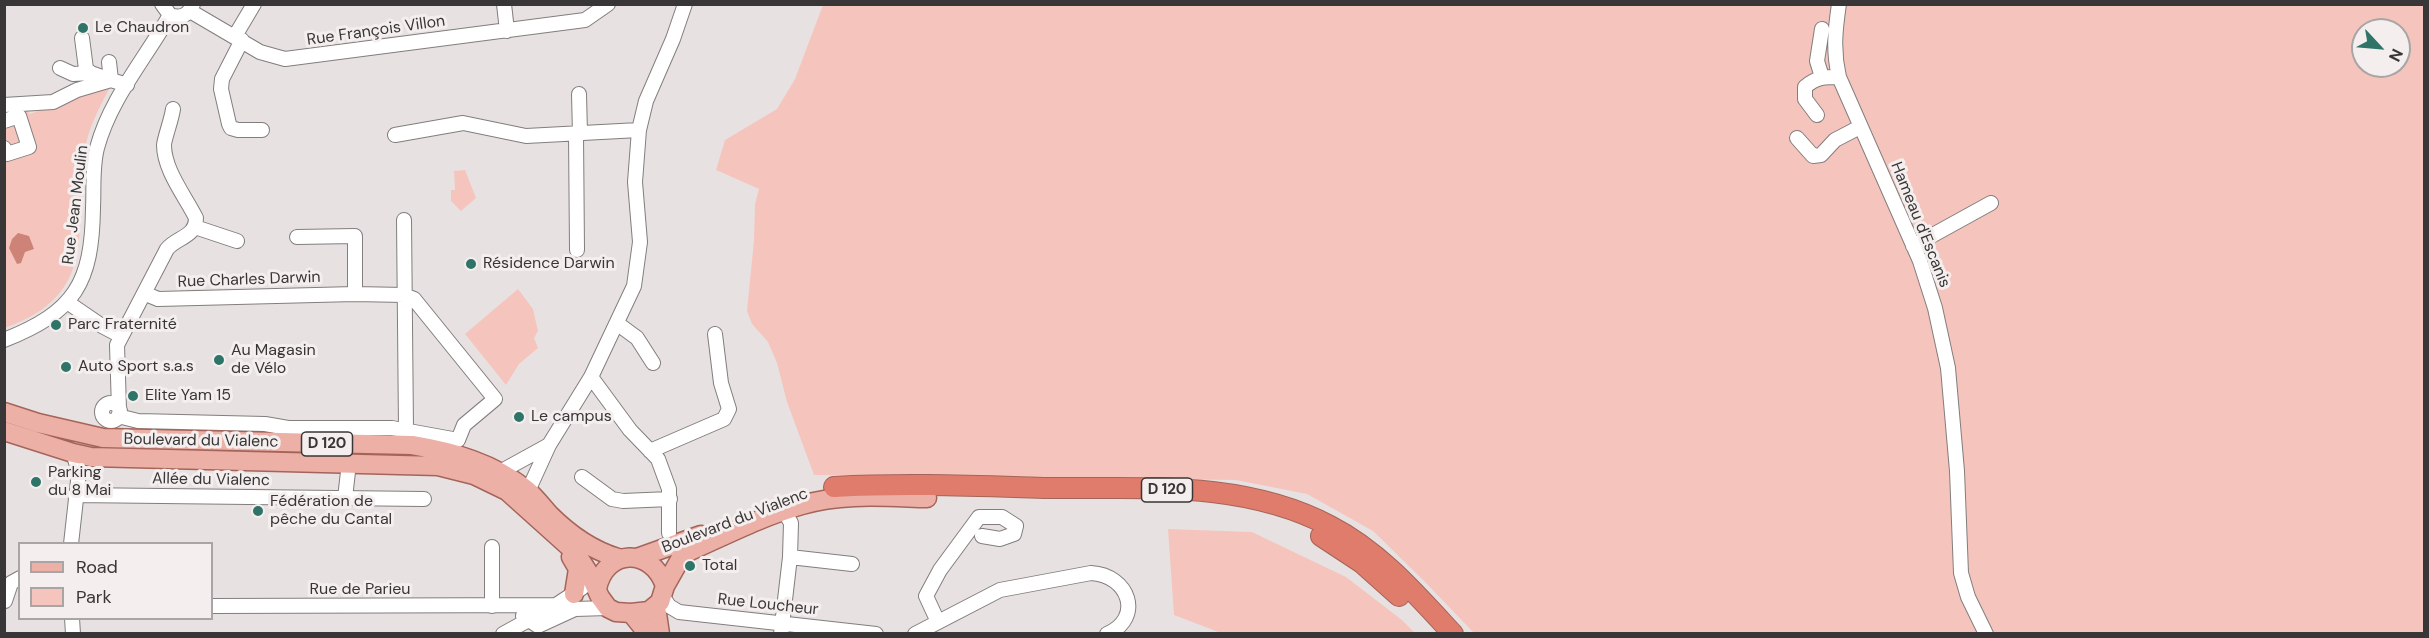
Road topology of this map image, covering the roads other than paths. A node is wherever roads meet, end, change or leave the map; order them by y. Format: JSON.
{"nodes":[{"id":1,"x":254,"y":4,"type":"edge"},
{"id":2,"x":504,"y":4,"type":"edge"},
{"id":3,"x":608,"y":4,"type":"edge"},
{"id":4,"x":685,"y":4,"type":"edge"},
{"id":5,"x":1839,"y":4,"type":"edge"},
{"id":6,"x":191,"y":8,"type":"edge"},
{"id":7,"x":166,"y":10,"type":"edge"},
{"id":8,"x":1822,"y":29,"type":"dead end"},
{"id":9,"x":507,"y":31,"type":"junction"},
{"id":10,"x":239,"y":38,"type":"junction"},
{"id":11,"x":82,"y":39,"type":"dead end"},
{"id":12,"x":109,"y":62,"type":"dead end"},
{"id":13,"x":60,"y":68,"type":"dead end"},
{"id":14,"x":86,"y":73,"type":"junction"},
{"id":15,"x":1822,"y":77,"type":"junction"},
{"id":16,"x":1839,"y":77,"type":"junction"},
{"id":17,"x":111,"y":80,"type":"junction"},
{"id":18,"x":126,"y":85,"type":"junction"},
{"id":19,"x":69,"y":94,"type":"junction"},
{"id":20,"x":579,"y":94,"type":"dead end"},
{"id":21,"x":4,"y":105,"type":"edge"},
{"id":22,"x":173,"y":109,"type":"dead end"},
{"id":23,"x":1817,"y":115,"type":"dead end"},
{"id":24,"x":4,"y":121,"type":"edge"},
{"id":25,"x":1860,"y":127,"type":"junction"},
{"id":26,"x":262,"y":130,"type":"dead end"},
{"id":27,"x":639,"y":130,"type":"junction"},
{"id":28,"x":578,"y":134,"type":"junction"},
{"id":29,"x":395,"y":135,"type":"dead end"},
{"id":30,"x":1797,"y":138,"type":"dead end"},
{"id":31,"x":4,"y":148,"type":"edge"},
{"id":32,"x":1990,"y":202,"type":"dead end"},
{"id":33,"x":404,"y":220,"type":"dead end"},
{"id":34,"x":195,"y":227,"type":"junction"},
{"id":35,"x":297,"y":237,"type":"dead end"},
{"id":36,"x":237,"y":241,"type":"dead end"},
{"id":37,"x":1913,"y":246,"type":"junction"},
{"id":38,"x":578,"y":250,"type":"dead end"},
{"id":39,"x":146,"y":294,"type":"junction"},
{"id":40,"x":355,"y":294,"type":"junction"},
{"id":41,"x":404,"y":295,"type":"junction"},
{"id":42,"x":66,"y":302,"type":"junction"},
{"id":43,"x":618,"y":324,"type":"junction"},
{"id":44,"x":715,"y":334,"type":"dead end"},
{"id":45,"x":121,"y":336,"type":"junction"},
{"id":46,"x":4,"y":340,"type":"edge"},
{"id":47,"x":117,"y":359,"type":"junction"},
{"id":48,"x":653,"y":363,"type":"dead end"},
{"id":49,"x":591,"y":377,"type":"junction"},
{"id":50,"x":4,"y":412,"type":"edge"},
{"id":51,"x":118,"y":412,"type":"junction"},
{"id":52,"x":326,"y":428,"type":"junction"},
{"id":53,"x":406,"y":429,"type":"junction"},
{"id":54,"x":4,"y":431,"type":"edge"},
{"id":55,"x":287,"y":439,"type":"junction"},
{"id":56,"x":458,"y":440,"type":"junction"},
{"id":57,"x":549,"y":444,"type":"junction"},
{"id":58,"x":651,"y":451,"type":"junction"},
{"id":59,"x":82,"y":455,"type":"junction"},
{"id":60,"x":349,"y":463,"type":"junction"},
{"id":61,"x":482,"y":463,"type":"junction"},
{"id":62,"x":500,"y":472,"type":"junction"},
{"id":63,"x":582,"y":477,"type":"dead end"},
{"id":64,"x":834,"y":487,"type":"joint"},
{"id":65,"x":528,"y":491,"type":"junction"},
{"id":66,"x":75,"y":495,"type":"junction"},
{"id":67,"x":345,"y":498,"type":"junction"},
{"id":68,"x":927,"y":498,"type":"joint"},
{"id":69,"x":423,"y":500,"type":"dead end"},
{"id":70,"x":670,"y":500,"type":"junction"},
{"id":71,"x":784,"y":511,"type":"junction"},
{"id":72,"x":669,"y":533,"type":"dead end"},
{"id":73,"x":559,"y":537,"type":"junction"},
{"id":74,"x":982,"y":537,"type":"dead end"},
{"id":75,"x":71,"y":542,"type":"edge"},
{"id":76,"x":492,"y":547,"type":"dead end"},
{"id":77,"x":790,"y":557,"type":"junction"},
{"id":78,"x":618,"y":558,"type":"junction"},
{"id":79,"x":637,"y":558,"type":"junction"},
{"id":80,"x":852,"y":564,"type":"dead end"},
{"id":81,"x":18,"y":579,"type":"edge"},
{"id":82,"x":597,"y":580,"type":"junction"},
{"id":83,"x":574,"y":594,"type":"junction"},
{"id":84,"x":661,"y":597,"type":"junction"},
{"id":85,"x":5,"y":601,"type":"edge"},
{"id":86,"x":556,"y":605,"type":"junction"},
{"id":87,"x":213,"y":606,"type":"edge"},
{"id":88,"x":492,"y":606,"type":"junction"},
{"id":89,"x":510,"y":607,"type":"junction"},
{"id":90,"x":608,"y":608,"type":"junction"},
{"id":91,"x":632,"y":613,"type":"junction"},
{"id":92,"x":938,"y":622,"type":"junction"},
{"id":93,"x":532,"y":623,"type":"junction"},
{"id":94,"x":782,"y":628,"type":"edge"},
{"id":95,"x":503,"y":633,"type":"edge"},
{"id":96,"x":515,"y":633,"type":"edge"},
{"id":97,"x":648,"y":633,"type":"edge"},
{"id":98,"x":660,"y":633,"type":"edge"},
{"id":99,"x":876,"y":633,"type":"edge"},
{"id":100,"x":917,"y":633,"type":"edge"},
{"id":101,"x":1107,"y":633,"type":"edge"},
{"id":102,"x":1435,"y":633,"type":"edge"},
{"id":103,"x":1453,"y":633,"type":"edge"},
{"id":104,"x":1986,"y":633,"type":"edge"}],
"edges":[{"from":1,"to":10,"type":"street"},
{"from":2,"to":9,"type":"street"},
{"from":3,"to":9,"type":"street","name":"Rue François Villon"},
{"from":4,"to":27,"type":"street"},
{"from":5,"to":16,"type":"street","name":"Hameau d'Escanis"},
{"from":6,"to":7,"type":"street"},
{"from":6,"to":10,"type":"street","name":"Rue François Villon"},
{"from":7,"to":18,"type":"street","name":"Rue Jean Moulin"},
{"from":8,"to":15,"type":"street"},
{"from":9,"to":10,"type":"street","name":"Rue François Villon"},
{"from":10,"to":26,"type":"street"},
{"from":11,"to":14,"type":"street"},
{"from":12,"to":17,"type":"street"},
{"from":13,"to":14,"type":"street"},
{"from":14,"to":17,"type":"street"},
{"from":14,"to":19,"type":"street"},
{"from":15,"to":16,"type":"street"},
{"from":15,"to":23,"type":"street"},
{"from":16,"to":25,"type":"street","name":"Hameau d'Escanis"},
{"from":17,"to":18,"type":"street"},
{"from":17,"to":19,"type":"street"},
{"from":18,"to":42,"type":"street","name":"Rue Jean Moulin"},
{"from":19,"to":21,"type":"street"},
{"from":20,"to":28,"type":"street"},
{"from":22,"to":34,"type":"street"},
{"from":24,"to":31,"type":"street"},
{"from":25,"to":30,"type":"street"},
{"from":25,"to":37,"type":"street","name":"Hameau d'Escanis"},
{"from":27,"to":28,"type":"street"},
{"from":27,"to":43,"type":"street"},
{"from":28,"to":29,"type":"street"},
{"from":28,"to":38,"type":"street"},
{"from":32,"to":37,"type":"street"},
{"from":33,"to":41,"type":"street"},
{"from":34,"to":36,"type":"street"},
{"from":34,"to":39,"type":"street"},
{"from":35,"to":40,"type":"street"},
{"from":37,"to":104,"type":"street","name":"Hameau d'Escanis"},
{"from":39,"to":40,"type":"street","name":"Rue Charles Darwin"},
{"from":39,"to":45,"type":"street"},
{"from":40,"to":41,"type":"street","name":"Rue Charles Darwin"},
{"from":41,"to":53,"type":"street"},
{"from":41,"to":56,"type":"street"},
{"from":42,"to":45,"type":"street"},
{"from":42,"to":46,"type":"street","name":"Rue Jean Moulin"},
{"from":43,"to":48,"type":"street"},
{"from":43,"to":49,"type":"street"},
{"from":44,"to":58,"type":"street"},
{"from":45,"to":47,"type":"street"},
{"from":47,"to":51,"type":"street"},
{"from":47,"to":51,"type":"street"},
{"from":49,"to":57,"type":"street"},
{"from":49,"to":58,"type":"street"},
{"from":50,"to":55,"type":"main road","name":"Boulevard du Vialenc","number":"D 120"},
{"from":51,"to":52,"type":"street"},
{"from":52,"to":53,"type":"street"},
{"from":52,"to":55,"type":"street"},
{"from":53,"to":56,"type":"street"},
{"from":54,"to":59,"type":"main road","name":"Boulevard du Vialenc","number":"D 120"},
{"from":55,"to":61,"type":"main road","name":"Boulevard du Vialenc","number":"D 120"},
{"from":56,"to":61,"type":"street"},
{"from":57,"to":62,"type":"street"},
{"from":57,"to":65,"type":"street"},
{"from":58,"to":70,"type":"street"},
{"from":59,"to":60,"type":"main road","name":"Boulevard du Vialenc","number":"D 120"},
{"from":59,"to":66,"type":"street"},
{"from":60,"to":67,"type":"street"},
{"from":60,"to":73,"type":"main road","name":"Boulevard du Vialenc","number":"D 120"},
{"from":61,"to":62,"type":"main road","name":"Boulevard du Vialenc","number":"D 120"},
{"from":62,"to":65,"type":"main road","name":"Boulevard du Vialenc","number":"D 120"},
{"from":63,"to":70,"type":"street"},
{"from":64,"to":79,"type":"main road","name":"Boulevard du Vialenc","number":"D 120"},
{"from":64,"to":103,"type":"highway","number":"D 120"},
{"from":65,"to":78,"type":"main road","name":"Boulevard du Vialenc","number":"D 120"},
{"from":66,"to":67,"type":"street","name":"Allée du Vialenc"},
{"from":66,"to":75,"type":"street"},
{"from":67,"to":69,"type":"street","name":"Allée du Vialenc"},
{"from":68,"to":71,"type":"main road","number":"D 120"},
{"from":68,"to":102,"type":"highway","number":"D 120"},
{"from":70,"to":72,"type":"street"},
{"from":71,"to":77,"type":"street"},
{"from":71,"to":84,"type":"main road","number":"D 120"},
{"from":73,"to":82,"type":"main road","name":"Boulevard du Vialenc","number":"D 120"},
{"from":73,"to":83,"type":"main road"},
{"from":74,"to":92,"type":"street"},
{"from":76,"to":88,"type":"street"},
{"from":77,"to":80,"type":"street"},
{"from":77,"to":94,"type":"street"},
{"from":78,"to":79,"type":"main road"},
{"from":78,"to":82,"type":"main road"},
{"from":79,"to":84,"type":"main road"},
{"from":81,"to":85,"type":"street"},
{"from":82,"to":83,"type":"street"},
{"from":82,"to":90,"type":"main road"},
{"from":83,"to":86,"type":"street"},
{"from":84,"to":91,"type":"main road"},
{"from":84,"to":94,"type":"street","name":"Rue Loucheur"},
{"from":84,"to":98,"type":"main road"},
{"from":86,"to":89,"type":"street","name":"Rue de Parieu"},
{"from":86,"to":93,"type":"street"},
{"from":87,"to":88,"type":"street","name":"Rue de Parieu"},
{"from":88,"to":89,"type":"street","name":"Rue de Parieu"},
{"from":89,"to":93,"type":"street"},
{"from":90,"to":91,"type":"main road"},
{"from":90,"to":93,"type":"street"},
{"from":91,"to":97,"type":"main road"},
{"from":92,"to":100,"type":"street"},
{"from":92,"to":101,"type":"street"},
{"from":93,"to":95,"type":"street"},
{"from":93,"to":96,"type":"street"},
{"from":94,"to":99,"type":"street","name":"Rue Loucheur"}]}
